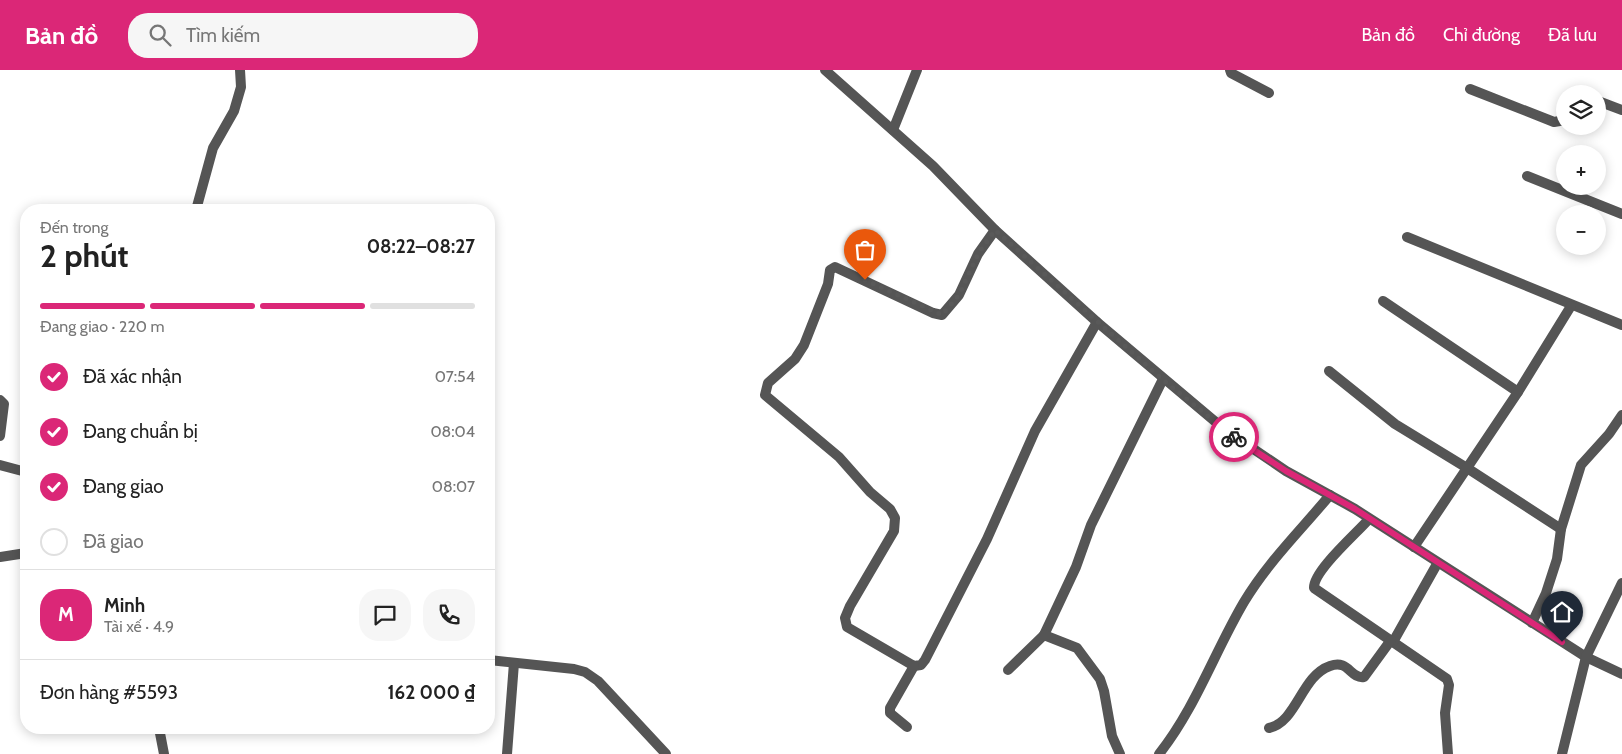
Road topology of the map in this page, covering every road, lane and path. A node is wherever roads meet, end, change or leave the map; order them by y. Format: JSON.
{"nodes":[{"id":1,"x":240,"y":70,"type":"edge"},
{"id":2,"x":825,"y":70,"type":"edge"},
{"id":3,"x":917,"y":70,"type":"edge"},
{"id":4,"x":1230,"y":70,"type":"edge"},
{"id":5,"x":1470,"y":89,"type":"dead end"},
{"id":6,"x":1268,"y":93,"type":"dead end"},
{"id":7,"x":1606,"y":104,"type":"edge"},
{"id":8,"x":1622,"y":110,"type":"edge"},
{"id":9,"x":1556,"y":122,"type":"edge"},
{"id":10,"x":892,"y":130,"type":"junction"},
{"id":11,"x":1527,"y":176,"type":"dead end"},
{"id":12,"x":198,"y":204,"type":"edge"},
{"id":13,"x":1622,"y":214,"type":"edge"},
{"id":14,"x":995,"y":230,"type":"junction"},
{"id":15,"x":1407,"y":237,"type":"dead end"},
{"id":16,"x":1383,"y":301,"type":"dead end"},
{"id":17,"x":1571,"y":306,"type":"junction"},
{"id":18,"x":1097,"y":322,"type":"junction"},
{"id":19,"x":1622,"y":325,"type":"edge"},
{"id":20,"x":1329,"y":371,"type":"dead end"},
{"id":21,"x":1163,"y":380,"type":"junction"},
{"id":22,"x":1518,"y":392,"type":"junction"},
{"id":23,"x":0,"y":400,"type":"edge"},
{"id":24,"x":1622,"y":415,"type":"edge"},
{"id":25,"x":0,"y":436,"type":"edge"},
{"id":26,"x":0,"y":464,"type":"edge"},
{"id":27,"x":1468,"y":468,"type":"junction"},
{"id":28,"x":20,"y":470,"type":"edge"},
{"id":29,"x":1330,"y":495,"type":"junction"},
{"id":30,"x":1369,"y":519,"type":"junction"},
{"id":31,"x":1561,"y":529,"type":"junction"},
{"id":32,"x":1414,"y":547,"type":"junction"},
{"id":33,"x":20,"y":554,"type":"edge"},
{"id":34,"x":0,"y":557,"type":"edge"},
{"id":35,"x":1437,"y":564,"type":"junction"},
{"id":36,"x":1622,"y":583,"type":"edge"},
{"id":37,"x":1532,"y":623,"type":"junction"},
{"id":38,"x":1044,"y":635,"type":"junction"},
{"id":39,"x":1392,"y":641,"type":"junction"},
{"id":40,"x":1586,"y":657,"type":"junction"},
{"id":41,"x":495,"y":661,"type":"edge"},
{"id":42,"x":514,"y":663,"type":"junction"},
{"id":43,"x":914,"y":666,"type":"junction"},
{"id":44,"x":1008,"y":670,"type":"dead end"},
{"id":45,"x":1622,"y":674,"type":"edge"},
{"id":46,"x":907,"y":727,"type":"dead end"},
{"id":47,"x":1269,"y":728,"type":"dead end"},
{"id":48,"x":161,"y":734,"type":"edge"},
{"id":49,"x":164,"y":754,"type":"edge"},
{"id":50,"x":507,"y":754,"type":"edge"},
{"id":51,"x":666,"y":754,"type":"edge"},
{"id":52,"x":1120,"y":754,"type":"edge"},
{"id":53,"x":1159,"y":754,"type":"edge"},
{"id":54,"x":1448,"y":754,"type":"edge"},
{"id":55,"x":1562,"y":754,"type":"edge"}],
"edges":[{"from":1,"to":12,"type":"street"},
{"from":2,"to":10,"type":"street"},
{"from":3,"to":10,"type":"street"},
{"from":4,"to":6,"type":"street"},
{"from":5,"to":9,"type":"street"},
{"from":7,"to":8,"type":"street"},
{"from":10,"to":14,"type":"street"},
{"from":11,"to":13,"type":"street"},
{"from":14,"to":18,"type":"street"},
{"from":14,"to":43,"type":"street"},
{"from":15,"to":17,"type":"street"},
{"from":16,"to":22,"type":"street"},
{"from":17,"to":19,"type":"street"},
{"from":17,"to":22,"type":"street"},
{"from":18,"to":21,"type":"street"},
{"from":18,"to":43,"type":"street"},
{"from":20,"to":27,"type":"street"},
{"from":21,"to":29,"type":"street"},
{"from":21,"to":38,"type":"street"},
{"from":22,"to":27,"type":"street"},
{"from":23,"to":25,"type":"street"},
{"from":24,"to":31,"type":"street"},
{"from":26,"to":28,"type":"street"},
{"from":27,"to":31,"type":"street"},
{"from":27,"to":32,"type":"street"},
{"from":29,"to":30,"type":"street"},
{"from":29,"to":53,"type":"street"},
{"from":30,"to":32,"type":"street"},
{"from":30,"to":39,"type":"street"},
{"from":31,"to":37,"type":"street"},
{"from":32,"to":35,"type":"street"},
{"from":33,"to":34,"type":"street"},
{"from":35,"to":37,"type":"street"},
{"from":35,"to":39,"type":"street"},
{"from":36,"to":40,"type":"street"},
{"from":37,"to":40,"type":"street"},
{"from":38,"to":44,"type":"street"},
{"from":38,"to":52,"type":"street"},
{"from":39,"to":47,"type":"street"},
{"from":39,"to":54,"type":"street"},
{"from":40,"to":45,"type":"street"},
{"from":40,"to":55,"type":"street"},
{"from":41,"to":42,"type":"street"},
{"from":42,"to":50,"type":"street"},
{"from":42,"to":51,"type":"street"},
{"from":43,"to":46,"type":"street"},
{"from":48,"to":49,"type":"street"}]}
